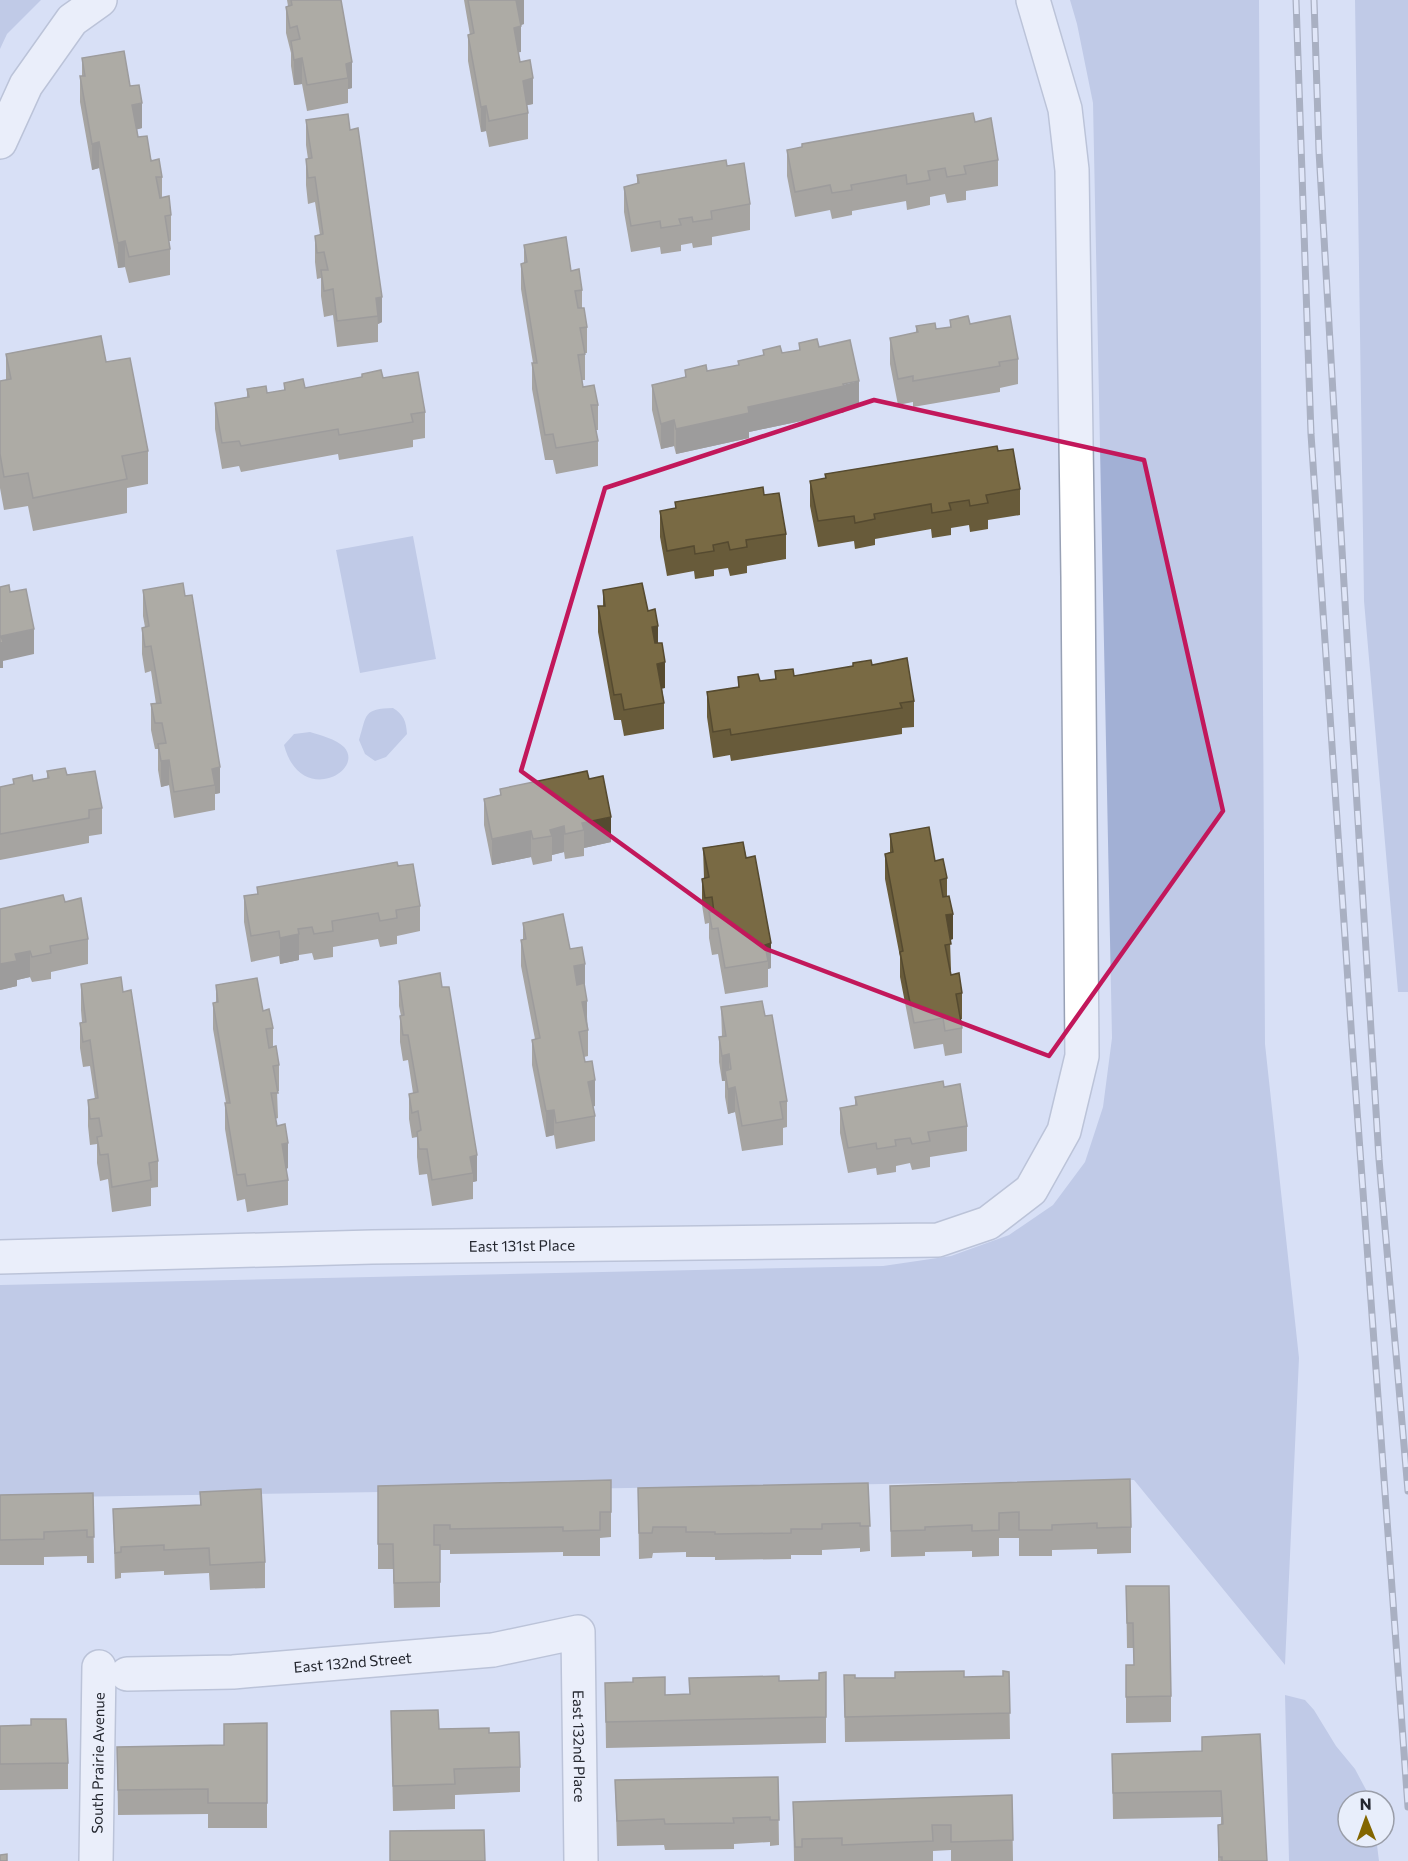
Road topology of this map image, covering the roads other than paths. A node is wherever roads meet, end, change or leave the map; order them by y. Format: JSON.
{"nodes":[{"id":1,"x":100,"y":0,"type":"edge"},
{"id":2,"x":1033,"y":0,"type":"edge"},
{"id":3,"x":0,"y":142,"type":"edge"},
{"id":4,"x":0,"y":1257,"type":"edge"},
{"id":5,"x":578,"y":1632,"type":"joint"},
{"id":6,"x":113,"y":1670,"type":"joint"},
{"id":7,"x":96,"y":1861,"type":"edge"},
{"id":8,"x":581,"y":1861,"type":"edge"}],
"edges":[{"from":1,"to":3,"type":"street"},
{"from":2,"to":4,"type":"street","name":"East 131st Place"},
{"from":5,"to":6,"type":"street","name":"East 132nd Street"},
{"from":5,"to":8,"type":"street","name":"East 132nd Place"},
{"from":6,"to":7,"type":"street","name":"South Prairie Avenue"}]}
